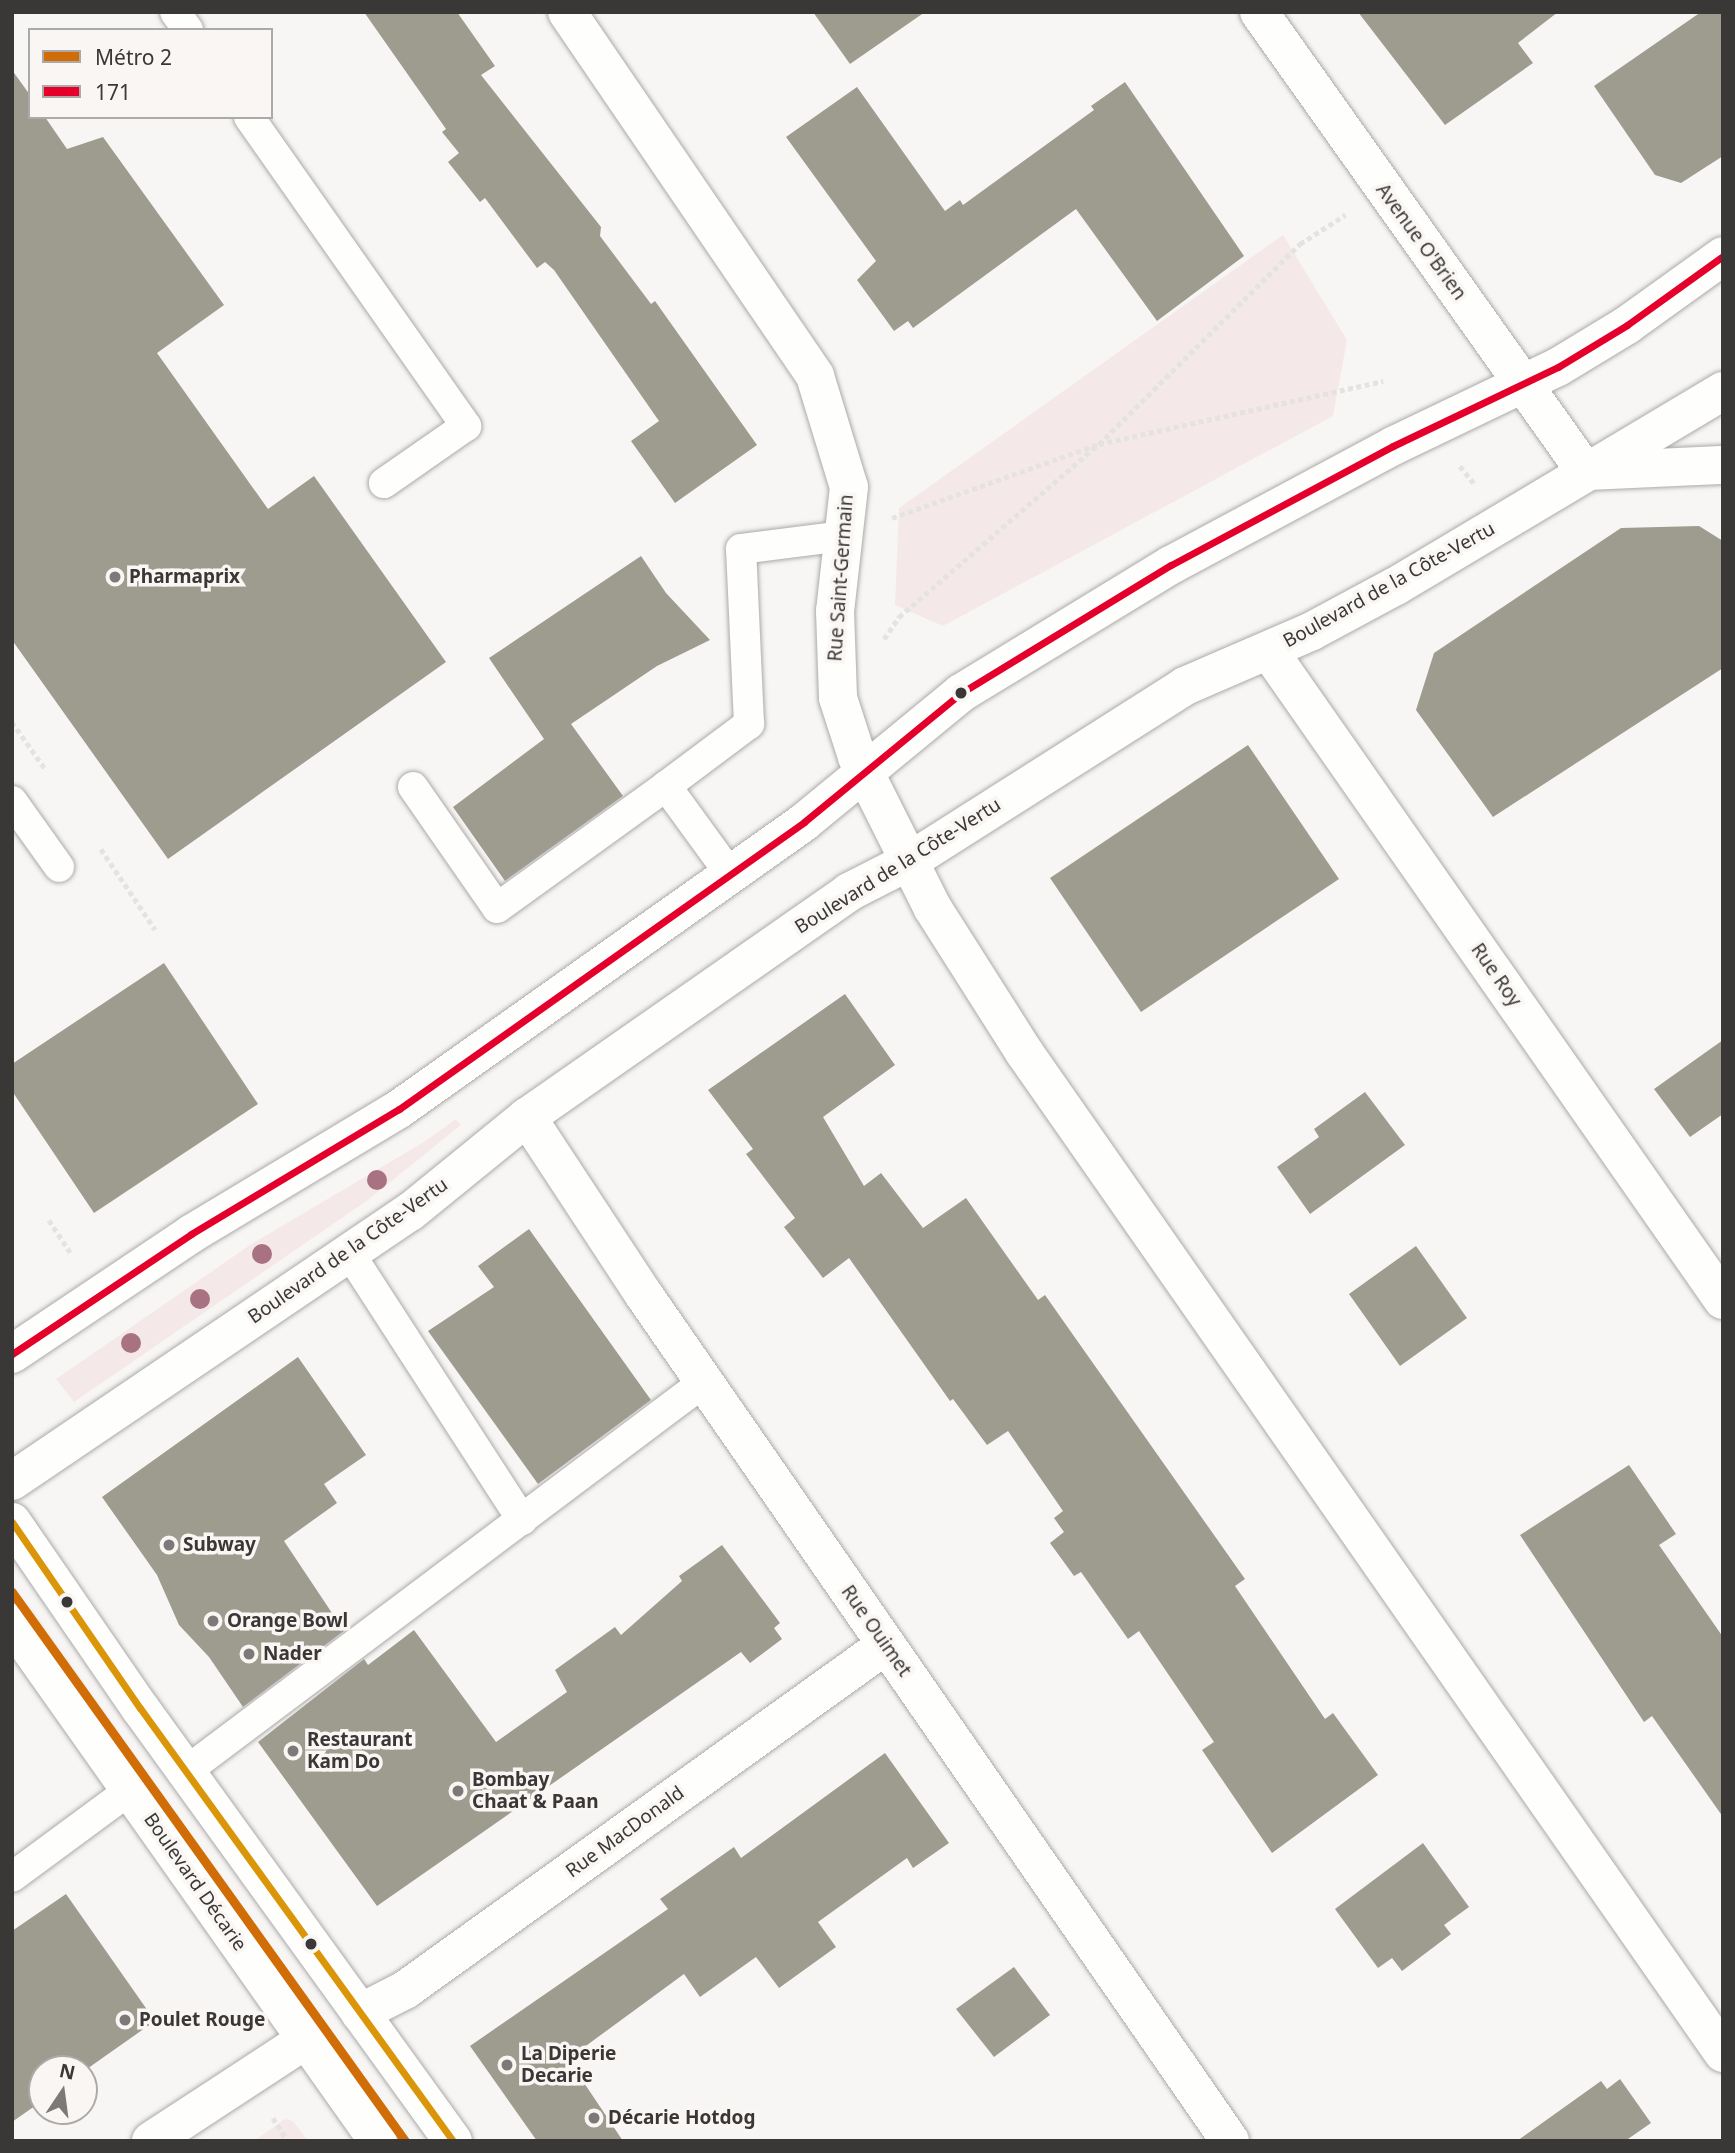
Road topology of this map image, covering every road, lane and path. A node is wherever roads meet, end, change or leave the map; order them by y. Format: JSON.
{"nodes":[{"id":1,"x":175,"y":12,"type":"edge"},
{"id":2,"x":567,"y":12,"type":"edge"},
{"id":3,"x":1259,"y":12,"type":"edge"},
{"id":4,"x":187,"y":28,"type":"edge"},
{"id":5,"x":250,"y":119,"type":"edge"},
{"id":6,"x":1383,"y":189,"type":"junction"},
{"id":7,"x":1723,"y":256,"type":"edge"},
{"id":8,"x":1383,"y":381,"type":"dead end"},
{"id":9,"x":1523,"y":385,"type":"junction"},
{"id":10,"x":1723,"y":391,"type":"edge"},
{"id":11,"x":1099,"y":444,"type":"junction"},
{"id":12,"x":1457,"y":462,"type":"dead end"},
{"id":13,"x":1723,"y":465,"type":"edge"},
{"id":14,"x":1585,"y":471,"type":"junction"},
{"id":15,"x":384,"y":483,"type":"dead end"},
{"id":16,"x":849,"y":487,"type":"junction"},
{"id":17,"x":1478,"y":487,"type":"dead end"},
{"id":18,"x":843,"y":536,"type":"junction"},
{"id":19,"x":887,"y":637,"type":"dead end"},
{"id":20,"x":1269,"y":651,"type":"junction"},
{"id":21,"x":864,"y":771,"type":"junction"},
{"id":22,"x":666,"y":786,"type":"junction"},
{"id":23,"x":413,"y":787,"type":"dead end"},
{"id":24,"x":12,"y":801,"type":"edge"},
{"id":25,"x":908,"y":862,"type":"junction"},
{"id":26,"x":59,"y":867,"type":"dead end"},
{"id":27,"x":730,"y":874,"type":"junction"},
{"id":28,"x":138,"y":904,"type":"dead end"},
{"id":29,"x":155,"y":929,"type":"dead end"},
{"id":30,"x":527,"y":1117,"type":"junction"},
{"id":31,"x":49,"y":1220,"type":"dead end"},
{"id":32,"x":349,"y":1254,"type":"junction"},
{"id":33,"x":72,"y":1255,"type":"dead end"},
{"id":34,"x":1723,"y":1300,"type":"edge"},
{"id":35,"x":12,"y":1354,"type":"edge"},
{"id":36,"x":704,"y":1382,"type":"junction"},
{"id":37,"x":12,"y":1481,"type":"edge"},
{"id":38,"x":522,"y":1520,"type":"junction"},
{"id":39,"x":12,"y":1522,"type":"edge"},
{"id":40,"x":12,"y":1623,"type":"edge"},
{"id":41,"x":886,"y":1645,"type":"junction"},
{"id":42,"x":185,"y":1772,"type":"junction"},
{"id":43,"x":130,"y":1790,"type":"junction"},
{"id":44,"x":12,"y":1877,"type":"edge"},
{"id":45,"x":360,"y":2013,"type":"junction"},
{"id":46,"x":307,"y":2039,"type":"junction"},
{"id":47,"x":1723,"y":2053,"type":"edge"},
{"id":48,"x":271,"y":2116,"type":"dead end"},
{"id":49,"x":151,"y":2141,"type":"edge"},
{"id":50,"x":288,"y":2141,"type":"edge"},
{"id":51,"x":378,"y":2141,"type":"edge"},
{"id":52,"x":453,"y":2141,"type":"edge"},
{"id":53,"x":1230,"y":2141,"type":"edge"}],
"edges":[{"from":1,"to":4,"type":"lane"},
{"from":2,"to":16,"type":"street","name":"Rue Saint-Germain"},
{"from":3,"to":6,"type":"street","name":"Avenue O'Brien"},
{"from":5,"to":15,"type":"lane"},
{"from":6,"to":9,"type":"street","name":"Avenue O'Brien"},
{"from":6,"to":11,"type":"path"},
{"from":7,"to":9,"type":"street"},
{"from":8,"to":11,"type":"path"},
{"from":9,"to":14,"type":"street","name":"Avenue O'Brien"},
{"from":9,"to":21,"type":"street"},
{"from":10,"to":14,"type":"street","name":"Boulevard de la Côte-Vertu"},
{"from":11,"to":16,"type":"path"},
{"from":11,"to":19,"type":"path"},
{"from":12,"to":17,"type":"path"},
{"from":13,"to":14,"type":"street"},
{"from":14,"to":20,"type":"street","name":"Boulevard de la Côte-Vertu"},
{"from":16,"to":18,"type":"street","name":"Rue Saint-Germain"},
{"from":18,"to":21,"type":"street","name":"Rue Saint-Germain"},
{"from":18,"to":22,"type":"lane"},
{"from":20,"to":25,"type":"street","name":"Boulevard de la Côte-Vertu"},
{"from":20,"to":34,"type":"street","name":"Rue Roy"},
{"from":21,"to":25,"type":"street","name":"Rue Saint-Germain"},
{"from":21,"to":27,"type":"street"},
{"from":22,"to":23,"type":"lane"},
{"from":22,"to":27,"type":"lane"},
{"from":24,"to":26,"type":"lane"},
{"from":25,"to":30,"type":"street","name":"Boulevard de la Côte-Vertu"},
{"from":25,"to":47,"type":"street","name":"Rue Saint-Germain"},
{"from":27,"to":35,"type":"street"},
{"from":28,"to":29,"type":"path"},
{"from":30,"to":32,"type":"street","name":"Boulevard de la Côte-Vertu"},
{"from":30,"to":36,"type":"street","name":"Rue Ouimet"},
{"from":31,"to":33,"type":"path"},
{"from":32,"to":37,"type":"street","name":"Boulevard de la Côte-Vertu"},
{"from":32,"to":38,"type":"lane"},
{"from":36,"to":38,"type":"lane"},
{"from":36,"to":41,"type":"street","name":"Rue Ouimet"},
{"from":38,"to":42,"type":"lane"},
{"from":39,"to":42,"type":"street"},
{"from":40,"to":43,"type":"street","name":"Boulevard Décarie"},
{"from":41,"to":45,"type":"street","name":"Rue MacDonald"},
{"from":41,"to":53,"type":"street","name":"Rue Ouimet"},
{"from":42,"to":45,"type":"street"},
{"from":43,"to":44,"type":"lane"},
{"from":43,"to":46,"type":"street","name":"Boulevard Décarie"},
{"from":45,"to":46,"type":"street","name":"Rue MacDonald"},
{"from":45,"to":52,"type":"street"},
{"from":46,"to":49,"type":"street","name":"Rue MacDonald"},
{"from":46,"to":51,"type":"street","name":"Boulevard Décarie"},
{"from":48,"to":50,"type":"path"}]}
